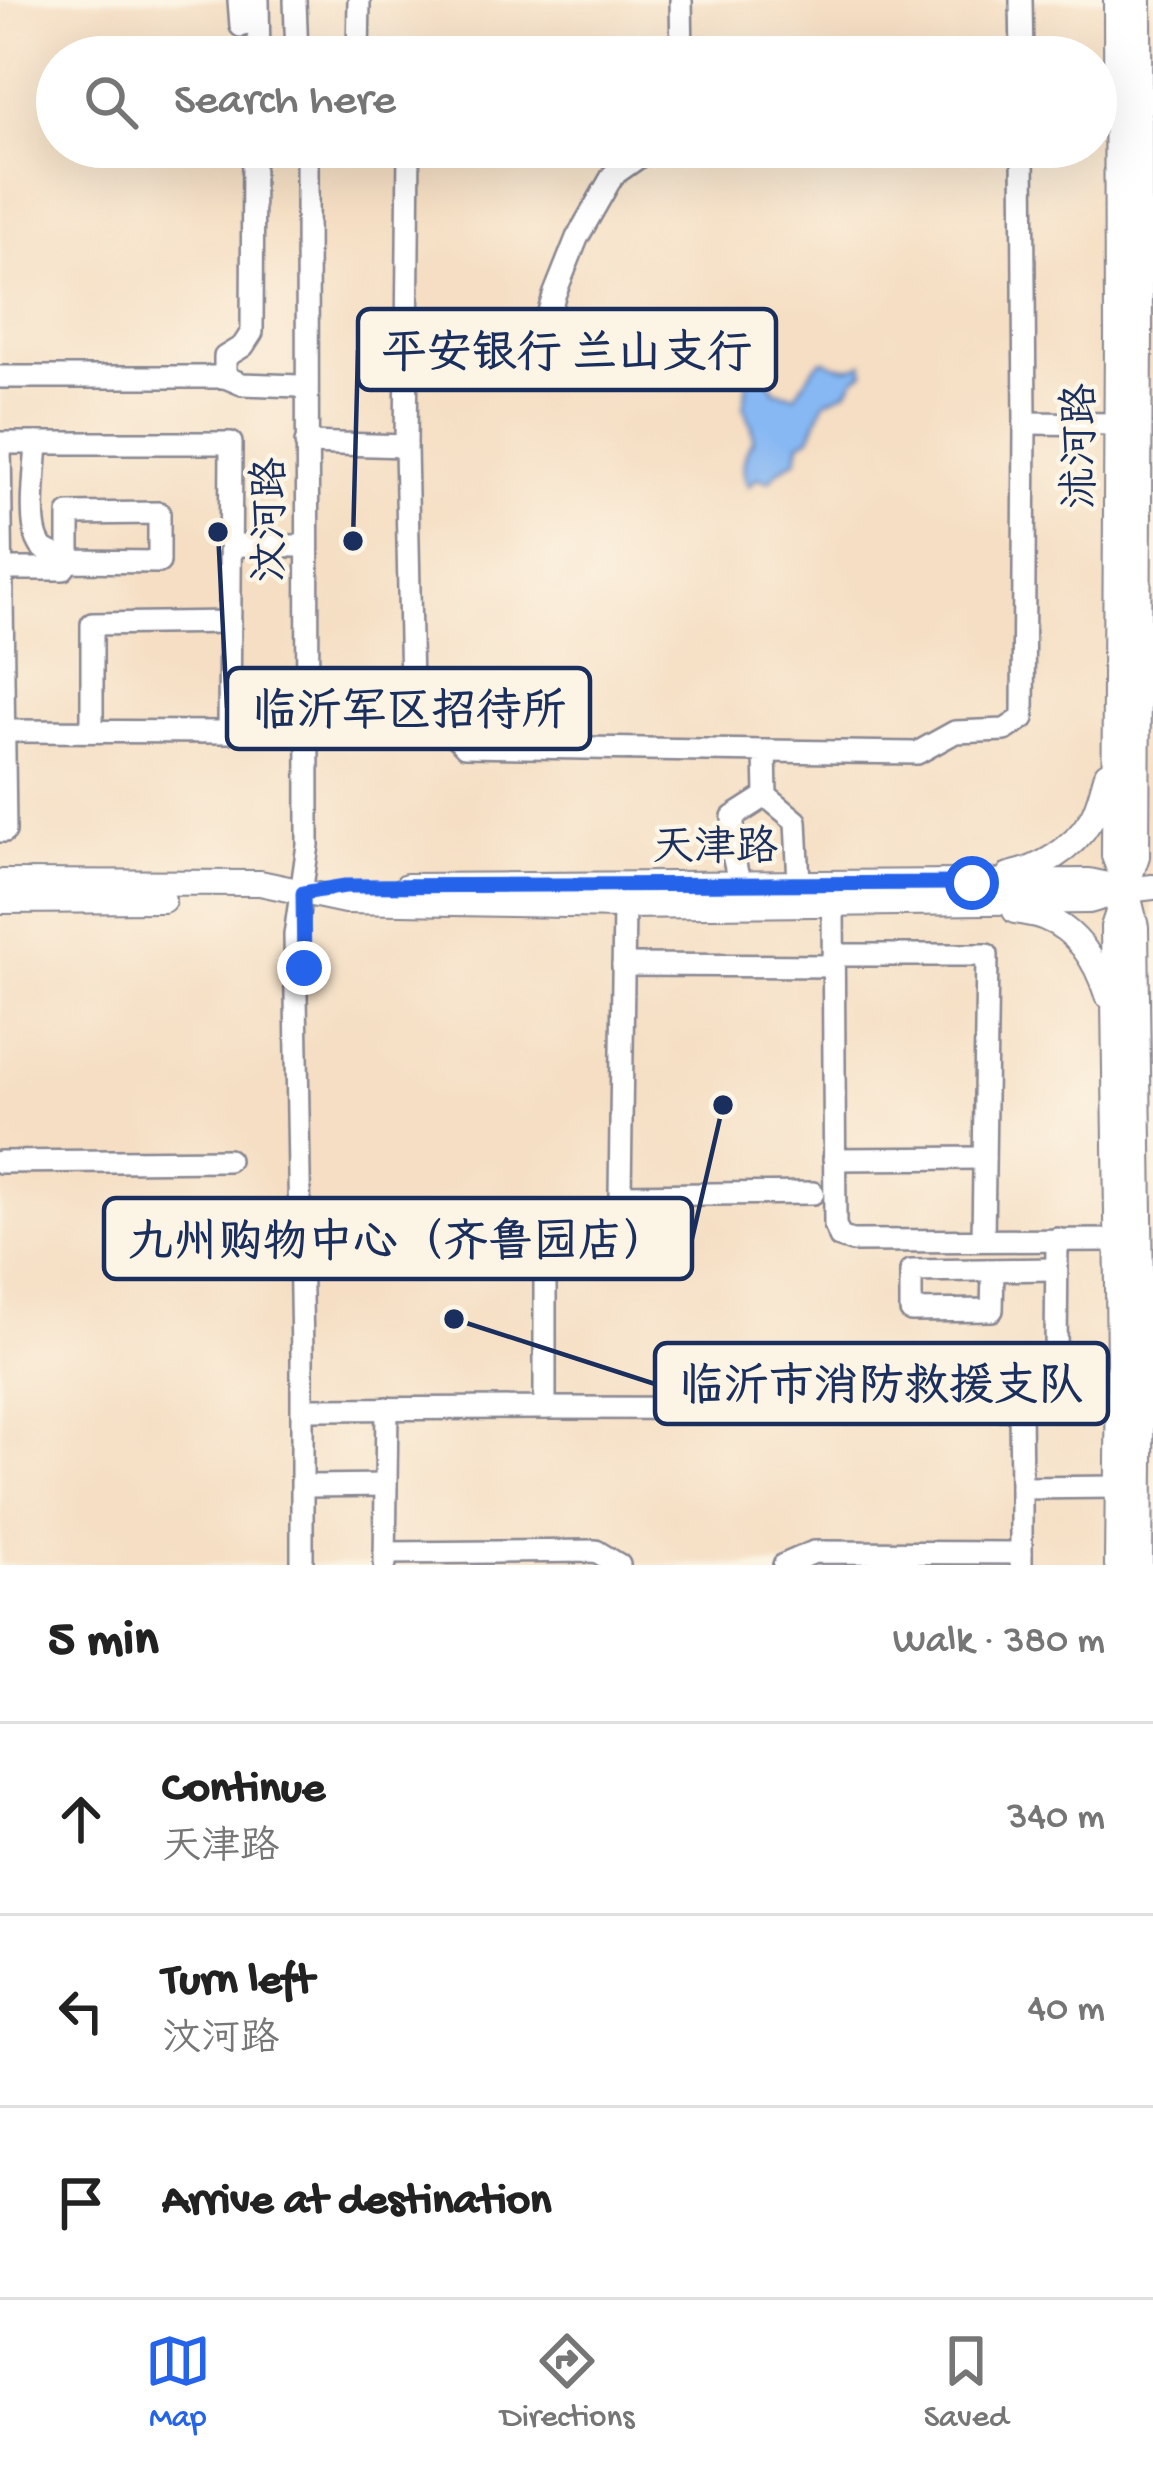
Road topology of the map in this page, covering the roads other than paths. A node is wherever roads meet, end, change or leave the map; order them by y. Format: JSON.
{"nodes":[{"id":1,"x":239,"y":0,"type":"edge"},
{"id":2,"x":258,"y":0,"type":"edge"},
{"id":3,"x":296,"y":0,"type":"edge"},
{"id":4,"x":307,"y":0,"type":"edge"},
{"id":5,"x":359,"y":0,"type":"edge"},
{"id":6,"x":681,"y":0,"type":"edge"},
{"id":7,"x":1021,"y":0,"type":"edge"},
{"id":8,"x":1116,"y":0,"type":"edge"},
{"id":9,"x":1139,"y":0,"type":"edge"},
{"id":10,"x":242,"y":26,"type":"dead end"},
{"id":11,"x":259,"y":36,"type":"edge"},
{"id":12,"x":297,"y":36,"type":"edge"},
{"id":13,"x":307,"y":36,"type":"edge"},
{"id":14,"x":358,"y":36,"type":"edge"},
{"id":15,"x":682,"y":36,"type":"edge"},
{"id":16,"x":1022,"y":36,"type":"edge"},
{"id":17,"x":1116,"y":36,"type":"edge"},
{"id":18,"x":253,"y":168,"type":"edge"},
{"id":19,"x":302,"y":168,"type":"edge"},
{"id":20,"x":302,"y":168,"type":"edge"},
{"id":21,"x":410,"y":168,"type":"edge"},
{"id":22,"x":623,"y":168,"type":"edge"},
{"id":23,"x":1023,"y":168,"type":"edge"},
{"id":24,"x":1116,"y":168,"type":"edge"},
{"id":25,"x":1146,"y":352,"type":"edge"},
{"id":26,"x":408,"y":356,"type":"junction"},
{"id":27,"x":0,"y":377,"type":"edge"},
{"id":28,"x":224,"y":377,"type":"junction"},
{"id":29,"x":299,"y":386,"type":"junction"},
{"id":30,"x":1025,"y":423,"type":"junction"},
{"id":31,"x":1117,"y":424,"type":"junction"},
{"id":32,"x":306,"y":442,"type":"junction"},
{"id":33,"x":1,"y":443,"type":"edge"},
{"id":34,"x":37,"y":443,"type":"junction"},
{"id":35,"x":406,"y":446,"type":"junction"},
{"id":36,"x":231,"y":545,"type":"junction"},
{"id":37,"x":299,"y":546,"type":"junction"},
{"id":38,"x":62,"y":558,"type":"junction"},
{"id":39,"x":3,"y":569,"type":"junction"},
{"id":40,"x":2,"y":617,"type":"edge"},
{"id":41,"x":230,"y":622,"type":"junction"},
{"id":42,"x":5,"y":731,"type":"junction"},
{"id":43,"x":92,"y":731,"type":"junction"},
{"id":44,"x":765,"y":752,"type":"junction"},
{"id":45,"x":1126,"y":755,"type":"junction"},
{"id":46,"x":1153,"y":795,"type":"edge"},
{"id":47,"x":766,"y":796,"type":"junction"},
{"id":48,"x":0,"y":831,"type":"edge"},
{"id":49,"x":0,"y":882,"type":"edge"},
{"id":50,"x":739,"y":882,"type":"junction"},
{"id":51,"x":800,"y":883,"type":"junction"},
{"id":52,"x":1140,"y":888,"type":"edge"},
{"id":53,"x":303,"y":893,"type":"junction"},
{"id":54,"x":975,"y":893,"type":"junction"},
{"id":55,"x":1153,"y":896,"type":"edge"},
{"id":56,"x":0,"y":902,"type":"edge"},
{"id":57,"x":833,"y":904,"type":"junction"},
{"id":58,"x":624,"y":906,"type":"junction"},
{"id":59,"x":833,"y":960,"type":"junction"},
{"id":60,"x":623,"y":965,"type":"junction"},
{"id":61,"x":1153,"y":982,"type":"edge"},
{"id":62,"x":1126,"y":1019,"type":"junction"},
{"id":63,"x":1146,"y":1155,"type":"edge"},
{"id":64,"x":984,"y":1157,"type":"junction"},
{"id":65,"x":834,"y":1159,"type":"junction"},
{"id":66,"x":228,"y":1160,"type":"dead end"},
{"id":67,"x":0,"y":1162,"type":"edge"},
{"id":68,"x":813,"y":1193,"type":"dead end"},
{"id":69,"x":1057,"y":1239,"type":"junction"},
{"id":70,"x":983,"y":1240,"type":"junction"},
{"id":71,"x":1118,"y":1240,"type":"junction"},
{"id":72,"x":308,"y":1264,"type":"junction"},
{"id":73,"x":545,"y":1265,"type":"junction"},
{"id":74,"x":600,"y":1266,"type":"dead end"},
{"id":75,"x":1057,"y":1269,"type":"junction"},
{"id":76,"x":993,"y":1270,"type":"dead end"},
{"id":77,"x":387,"y":1408,"type":"junction"},
{"id":78,"x":545,"y":1408,"type":"junction"},
{"id":79,"x":309,"y":1409,"type":"junction"},
{"id":80,"x":856,"y":1409,"type":"junction"},
{"id":81,"x":386,"y":1485,"type":"junction"},
{"id":82,"x":309,"y":1486,"type":"junction"},
{"id":83,"x":1118,"y":1487,"type":"junction"},
{"id":84,"x":1021,"y":1488,"type":"junction"},
{"id":85,"x":583,"y":1558,"type":"edge"},
{"id":86,"x":385,"y":1559,"type":"edge"},
{"id":87,"x":826,"y":1559,"type":"edge"},
{"id":88,"x":1021,"y":1559,"type":"edge"},
{"id":89,"x":305,"y":1565,"type":"edge"},
{"id":90,"x":619,"y":1565,"type":"edge"},
{"id":91,"x":784,"y":1565,"type":"edge"},
{"id":92,"x":1117,"y":1565,"type":"edge"},
{"id":93,"x":1140,"y":1565,"type":"edge"}],
"edges":[{"from":1,"to":10,"type":"street"},
{"from":2,"to":11,"type":"street"},
{"from":3,"to":12,"type":"street"},
{"from":4,"to":13,"type":"street"},
{"from":5,"to":14,"type":"street"},
{"from":6,"to":15,"type":"street"},
{"from":7,"to":16,"type":"street"},
{"from":8,"to":17,"type":"main road","name":"沭河路"},
{"from":9,"to":25,"type":"main road","name":"沭河路"},
{"from":18,"to":28,"type":"street"},
{"from":19,"to":29,"type":"street","name":"汶河路"},
{"from":20,"to":32,"type":"street","name":"汶河路"},
{"from":21,"to":26,"type":"street"},
{"from":22,"to":26,"type":"street"},
{"from":23,"to":30,"type":"street"},
{"from":24,"to":31,"type":"main road","name":"沭河路"},
{"from":25,"to":45,"type":"main road","name":"沭河路"},
{"from":26,"to":35,"type":"street"},
{"from":27,"to":28,"type":"street"},
{"from":28,"to":29,"type":"street"},
{"from":29,"to":37,"type":"street","name":"汶河路"},
{"from":30,"to":31,"type":"street"},
{"from":30,"to":44,"type":"street"},
{"from":31,"to":45,"type":"main road","name":"沭河路"},
{"from":32,"to":35,"type":"street"},
{"from":32,"to":53,"type":"street","name":"汶河路"},
{"from":33,"to":34,"type":"street"},
{"from":33,"to":39,"type":"street"},
{"from":34,"to":36,"type":"street"},
{"from":34,"to":38,"type":"street"},
{"from":35,"to":44,"type":"street"},
{"from":36,"to":37,"type":"street"},
{"from":36,"to":41,"type":"street"},
{"from":37,"to":53,"type":"street","name":"汶河路"},
{"from":38,"to":38,"type":"street"},
{"from":38,"to":39,"type":"street"},
{"from":39,"to":40,"type":"street"},
{"from":40,"to":42,"type":"street"},
{"from":41,"to":43,"type":"street"},
{"from":41,"to":43,"type":"street"},
{"from":42,"to":43,"type":"street"},
{"from":42,"to":48,"type":"street"},
{"from":44,"to":47,"type":"street"},
{"from":45,"to":46,"type":"main road"},
{"from":45,"to":52,"type":"main road","name":"沭河路"},
{"from":45,"to":54,"type":"main road"},
{"from":47,"to":50,"type":"street"},
{"from":47,"to":51,"type":"street"},
{"from":49,"to":53,"type":"main road","name":"天津路"},
{"from":50,"to":51,"type":"main road","name":"天津路"},
{"from":50,"to":53,"type":"main road","name":"天津路"},
{"from":51,"to":54,"type":"main road","name":"天津路"},
{"from":52,"to":54,"type":"main road","name":"天津路"},
{"from":52,"to":55,"type":"main road","name":"天津路"},
{"from":52,"to":62,"type":"main road","name":"沭河路"},
{"from":53,"to":56,"type":"main road","name":"天津路"},
{"from":53,"to":58,"type":"main road","name":"天津路"},
{"from":53,"to":72,"type":"street","name":"汶河路"},
{"from":53,"to":89,"type":"street","name":"汶河路"},
{"from":54,"to":57,"type":"main road","name":"天津路"},
{"from":54,"to":62,"type":"main road"},
{"from":57,"to":58,"type":"main road","name":"天津路"},
{"from":57,"to":59,"type":"street"},
{"from":58,"to":60,"type":"street"},
{"from":59,"to":60,"type":"street"},
{"from":59,"to":64,"type":"street"},
{"from":59,"to":65,"type":"street"},
{"from":60,"to":68,"type":"street"},
{"from":61,"to":62,"type":"main road"},
{"from":62,"to":63,"type":"main road","name":"沭河路"},
{"from":62,"to":71,"type":"main road","name":"沭河路"},
{"from":63,"to":93,"type":"main road","name":"沭河路"},
{"from":64,"to":65,"type":"street"},
{"from":64,"to":70,"type":"street"},
{"from":65,"to":70,"type":"street"},
{"from":66,"to":67,"type":"street"},
{"from":69,"to":70,"type":"street"},
{"from":69,"to":71,"type":"street"},
{"from":69,"to":75,"type":"street"},
{"from":71,"to":83,"type":"main road","name":"沭河路"},
{"from":72,"to":73,"type":"street"},
{"from":72,"to":79,"type":"street","name":"汶河路"},
{"from":73,"to":74,"type":"street"},
{"from":73,"to":78,"type":"street"},
{"from":75,"to":76,"type":"street"},
{"from":75,"to":80,"type":"street"},
{"from":77,"to":78,"type":"street"},
{"from":77,"to":79,"type":"street"},
{"from":77,"to":81,"type":"street"},
{"from":78,"to":80,"type":"street"},
{"from":79,"to":82,"type":"street","name":"汶河路"},
{"from":80,"to":84,"type":"street"},
{"from":81,"to":82,"type":"street"},
{"from":81,"to":86,"type":"street"},
{"from":82,"to":89,"type":"street","name":"汶河路"},
{"from":83,"to":84,"type":"street"},
{"from":83,"to":92,"type":"main road","name":"沭河路"},
{"from":84,"to":88,"type":"street"},
{"from":85,"to":86,"type":"street"},
{"from":85,"to":90,"type":"street"},
{"from":87,"to":88,"type":"street"},
{"from":87,"to":91,"type":"street"}]}
